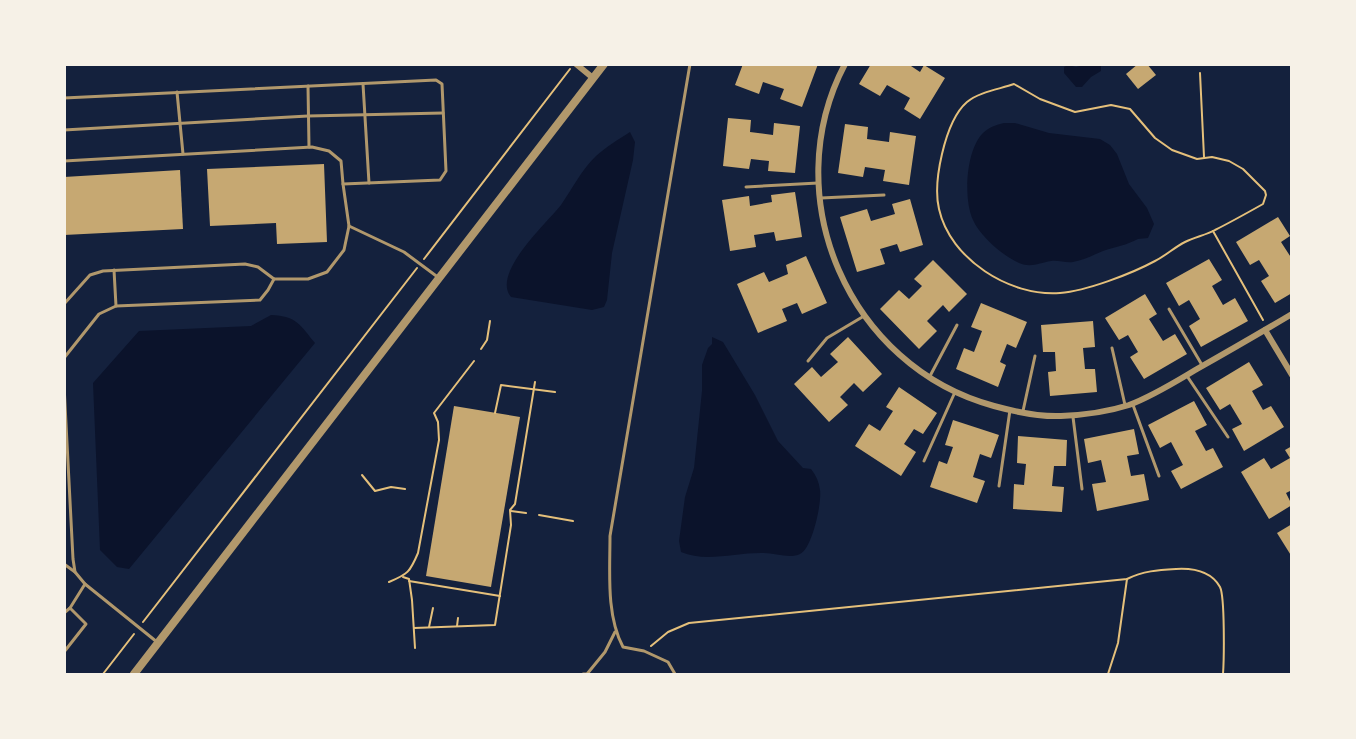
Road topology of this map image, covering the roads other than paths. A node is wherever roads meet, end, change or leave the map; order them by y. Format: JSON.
{"nodes":[{"id":1,"x":575,"y":64,"type":"edge"},
{"id":2,"x":604,"y":64,"type":"edge"},
{"id":3,"x":690,"y":64,"type":"edge"},
{"id":4,"x":845,"y":64,"type":"edge"},
{"id":5,"x":593,"y":78,"type":"junction"},
{"id":6,"x":363,"y":84,"type":"junction"},
{"id":7,"x":308,"y":86,"type":"junction"},
{"id":8,"x":177,"y":92,"type":"junction"},
{"id":9,"x":64,"y":98,"type":"edge"},
{"id":10,"x":443,"y":113,"type":"junction"},
{"id":11,"x":365,"y":115,"type":"junction"},
{"id":12,"x":308,"y":116,"type":"junction"},
{"id":13,"x":181,"y":125,"type":"junction"},
{"id":14,"x":64,"y":130,"type":"edge"},
{"id":15,"x":309,"y":147,"type":"junction"},
{"id":16,"x":183,"y":154,"type":"junction"},
{"id":17,"x":64,"y":161,"type":"edge"},
{"id":18,"x":369,"y":183,"type":"junction"},
{"id":19,"x":818,"y":183,"type":"junction"},
{"id":20,"x":343,"y":184,"type":"junction"},
{"id":21,"x":746,"y":187,"type":"dead end"},
{"id":22,"x":884,"y":195,"type":"dead end"},
{"id":23,"x":819,"y":198,"type":"junction"},
{"id":24,"x":349,"y":226,"type":"junction"},
{"id":25,"x":114,"y":270,"type":"junction"},
{"id":26,"x":440,"y":278,"type":"junction"},
{"id":27,"x":274,"y":279,"type":"junction"},
{"id":28,"x":64,"y":304,"type":"edge"},
{"id":29,"x":116,"y":306,"type":"junction"},
{"id":30,"x":1168,"y":309,"type":"dead end"},
{"id":31,"x":1292,"y":314,"type":"edge"},
{"id":32,"x":864,"y":316,"type":"junction"},
{"id":33,"x":957,"y":325,"type":"dead end"},
{"id":34,"x":1265,"y":330,"type":"junction"},
{"id":35,"x":1112,"y":348,"type":"dead end"},
{"id":36,"x":1035,"y":356,"type":"dead end"},
{"id":37,"x":64,"y":358,"type":"edge"},
{"id":38,"x":808,"y":361,"type":"dead end"},
{"id":39,"x":1203,"y":366,"type":"junction"},
{"id":40,"x":1187,"y":375,"type":"junction"},
{"id":41,"x":1292,"y":375,"type":"edge"},
{"id":42,"x":930,"y":377,"type":"junction"},
{"id":43,"x":64,"y":386,"type":"edge"},
{"id":44,"x":955,"y":392,"type":"junction"},
{"id":45,"x":1133,"y":403,"type":"junction"},
{"id":46,"x":1125,"y":405,"type":"junction"},
{"id":47,"x":1010,"y":411,"type":"junction"},
{"id":48,"x":1023,"y":413,"type":"junction"},
{"id":49,"x":1072,"y":415,"type":"junction"},
{"id":50,"x":1228,"y":437,"type":"dead end"},
{"id":51,"x":924,"y":461,"type":"dead end"},
{"id":52,"x":1159,"y":476,"type":"dead end"},
{"id":53,"x":999,"y":486,"type":"dead end"},
{"id":54,"x":1082,"y":489,"type":"dead end"},
{"id":55,"x":64,"y":564,"type":"edge"},
{"id":56,"x":75,"y":572,"type":"junction"},
{"id":57,"x":85,"y":584,"type":"junction"},
{"id":58,"x":70,"y":609,"type":"junction"},
{"id":59,"x":64,"y":613,"type":"edge"},
{"id":60,"x":615,"y":632,"type":"junction"},
{"id":61,"x":158,"y":643,"type":"junction"},
{"id":62,"x":64,"y":652,"type":"edge"},
{"id":63,"x":586,"y":674,"type":"edge"},
{"id":64,"x":134,"y":675,"type":"edge"},
{"id":65,"x":675,"y":675,"type":"edge"}],
"edges":[{"from":1,"to":5,"type":"street"},
{"from":2,"to":5,"type":"street"},
{"from":3,"to":60,"type":"lane"},
{"from":4,"to":19,"type":"street"},
{"from":5,"to":26,"type":"street"},
{"from":6,"to":7,"type":"lane"},
{"from":6,"to":10,"type":"lane"},
{"from":6,"to":11,"type":"lane"},
{"from":7,"to":8,"type":"lane"},
{"from":7,"to":12,"type":"lane"},
{"from":8,"to":9,"type":"lane"},
{"from":8,"to":13,"type":"lane"},
{"from":10,"to":11,"type":"lane"},
{"from":10,"to":18,"type":"lane"},
{"from":11,"to":12,"type":"lane"},
{"from":11,"to":18,"type":"lane"},
{"from":12,"to":13,"type":"lane"},
{"from":12,"to":15,"type":"lane"},
{"from":13,"to":14,"type":"lane"},
{"from":13,"to":16,"type":"lane"},
{"from":15,"to":16,"type":"lane"},
{"from":15,"to":20,"type":"lane"},
{"from":16,"to":17,"type":"lane"},
{"from":18,"to":20,"type":"lane"},
{"from":19,"to":21,"type":"lane"},
{"from":19,"to":23,"type":"street"},
{"from":20,"to":24,"type":"lane"},
{"from":22,"to":23,"type":"lane"},
{"from":23,"to":32,"type":"street"},
{"from":24,"to":26,"type":"lane"},
{"from":24,"to":27,"type":"lane"},
{"from":25,"to":27,"type":"lane"},
{"from":25,"to":28,"type":"lane"},
{"from":25,"to":29,"type":"lane"},
{"from":26,"to":61,"type":"street"},
{"from":27,"to":29,"type":"lane"},
{"from":29,"to":37,"type":"lane"},
{"from":30,"to":39,"type":"lane"},
{"from":31,"to":34,"type":"street"},
{"from":32,"to":38,"type":"lane"},
{"from":32,"to":42,"type":"street"},
{"from":33,"to":42,"type":"lane"},
{"from":34,"to":39,"type":"street"},
{"from":34,"to":41,"type":"street"},
{"from":35,"to":46,"type":"lane"},
{"from":36,"to":48,"type":"lane"},
{"from":39,"to":40,"type":"street"},
{"from":40,"to":45,"type":"street"},
{"from":40,"to":50,"type":"lane"},
{"from":42,"to":44,"type":"street"},
{"from":43,"to":56,"type":"lane"},
{"from":44,"to":47,"type":"street"},
{"from":44,"to":51,"type":"lane"},
{"from":45,"to":46,"type":"street"},
{"from":45,"to":52,"type":"lane"},
{"from":46,"to":49,"type":"street"},
{"from":47,"to":48,"type":"street"},
{"from":47,"to":53,"type":"lane"},
{"from":48,"to":49,"type":"street"},
{"from":49,"to":54,"type":"lane"},
{"from":55,"to":56,"type":"lane"},
{"from":56,"to":57,"type":"lane"},
{"from":57,"to":58,"type":"lane"},
{"from":57,"to":61,"type":"lane"},
{"from":58,"to":59,"type":"lane"},
{"from":58,"to":62,"type":"lane"},
{"from":60,"to":63,"type":"lane"},
{"from":60,"to":65,"type":"lane"},
{"from":61,"to":64,"type":"street"}]}
